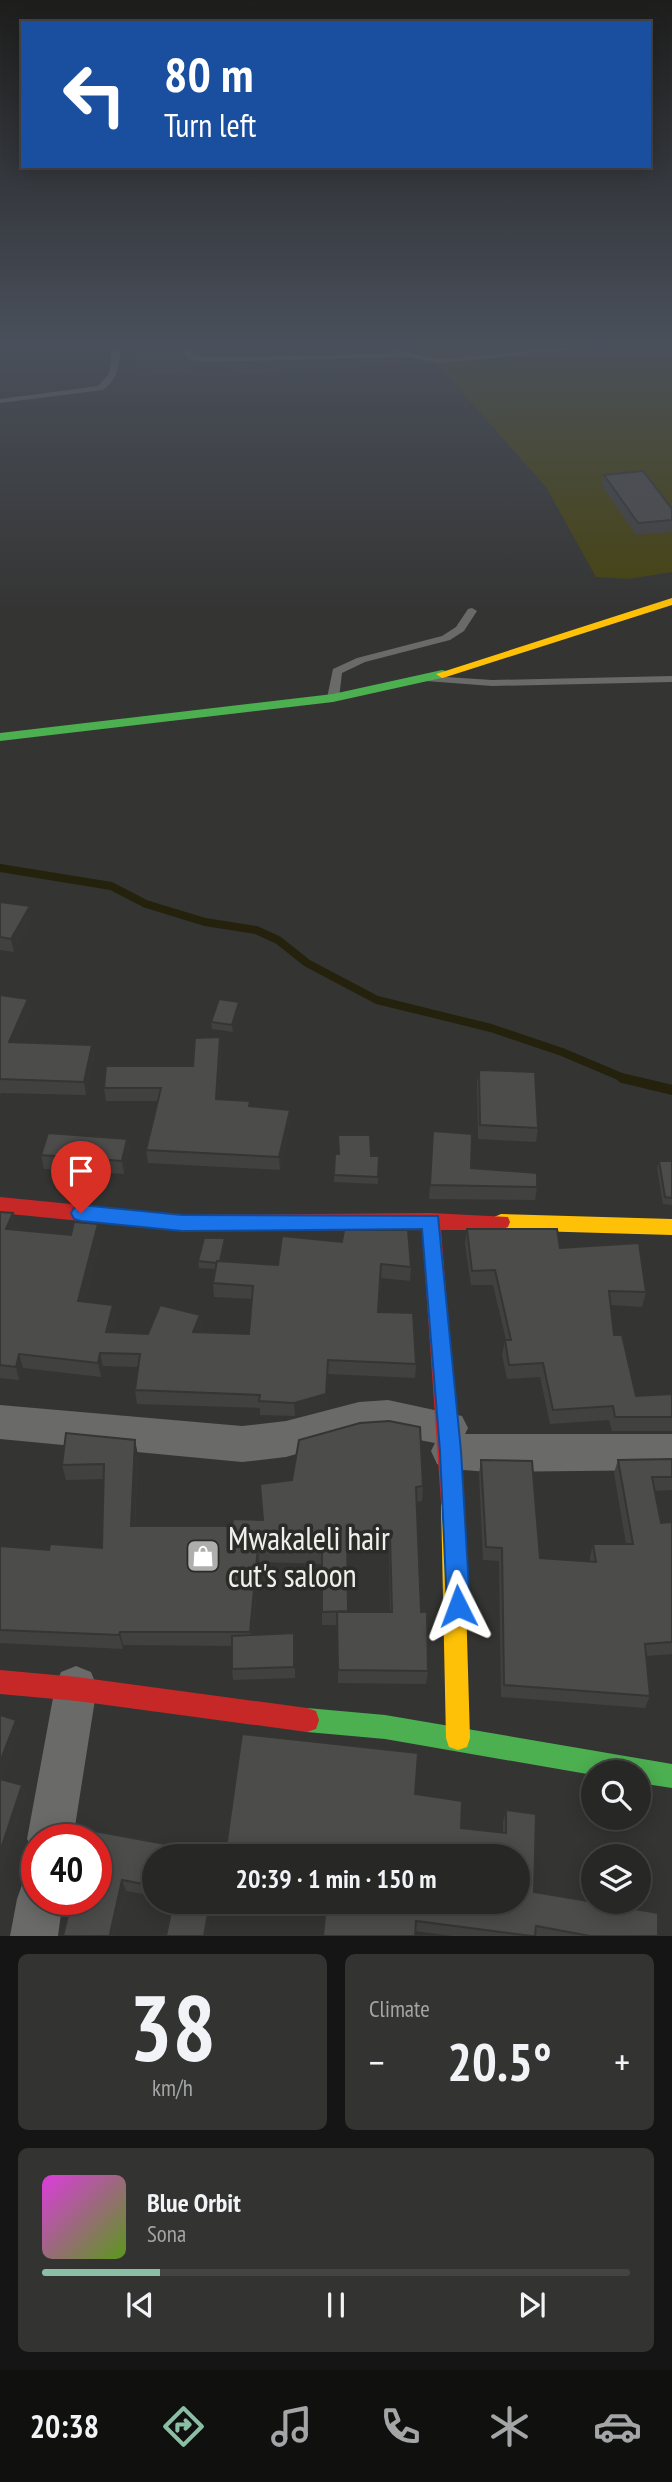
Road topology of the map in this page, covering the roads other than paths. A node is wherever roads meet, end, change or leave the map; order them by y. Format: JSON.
{"nodes":[{"id":1,"x":672,"y":601,"type":"edge"},
{"id":2,"x":472,"y":611,"type":"dead end"},
{"id":3,"x":425,"y":679,"type":"junction"},
{"id":4,"x":672,"y":679,"type":"edge"},
{"id":5,"x":333,"y":698,"type":"junction"},
{"id":6,"x":0,"y":737,"type":"edge"},
{"id":7,"x":0,"y":1205,"type":"edge"},
{"id":8,"x":431,"y":1221,"type":"junction"},
{"id":9,"x":672,"y":1227,"type":"edge"},
{"id":10,"x":0,"y":1422,"type":"edge"},
{"id":11,"x":449,"y":1439,"type":"junction"},
{"id":12,"x":672,"y":1452,"type":"edge"},
{"id":13,"x":0,"y":1682,"type":"edge"},
{"id":14,"x":76,"y":1687,"type":"junction"},
{"id":15,"x":458,"y":1738,"type":"junction"},
{"id":16,"x":672,"y":1776,"type":"edge"},
{"id":17,"x":53,"y":1824,"type":"edge"},
{"id":18,"x":37,"y":1915,"type":"edge"},
{"id":19,"x":34,"y":1936,"type":"edge"}],
"edges":[{"from":1,"to":3,"type":"street"},
{"from":2,"to":5,"type":"lane"},
{"from":3,"to":4,"type":"lane"},
{"from":3,"to":5,"type":"street"},
{"from":5,"to":6,"type":"street"},
{"from":7,"to":8,"type":"street"},
{"from":8,"to":9,"type":"street"},
{"from":8,"to":11,"type":"street"},
{"from":10,"to":11,"type":"street"},
{"from":11,"to":12,"type":"street"},
{"from":11,"to":15,"type":"street"},
{"from":13,"to":14,"type":"street"},
{"from":14,"to":15,"type":"street"},
{"from":14,"to":17,"type":"street"},
{"from":15,"to":16,"type":"street"},
{"from":18,"to":19,"type":"street"}]}
